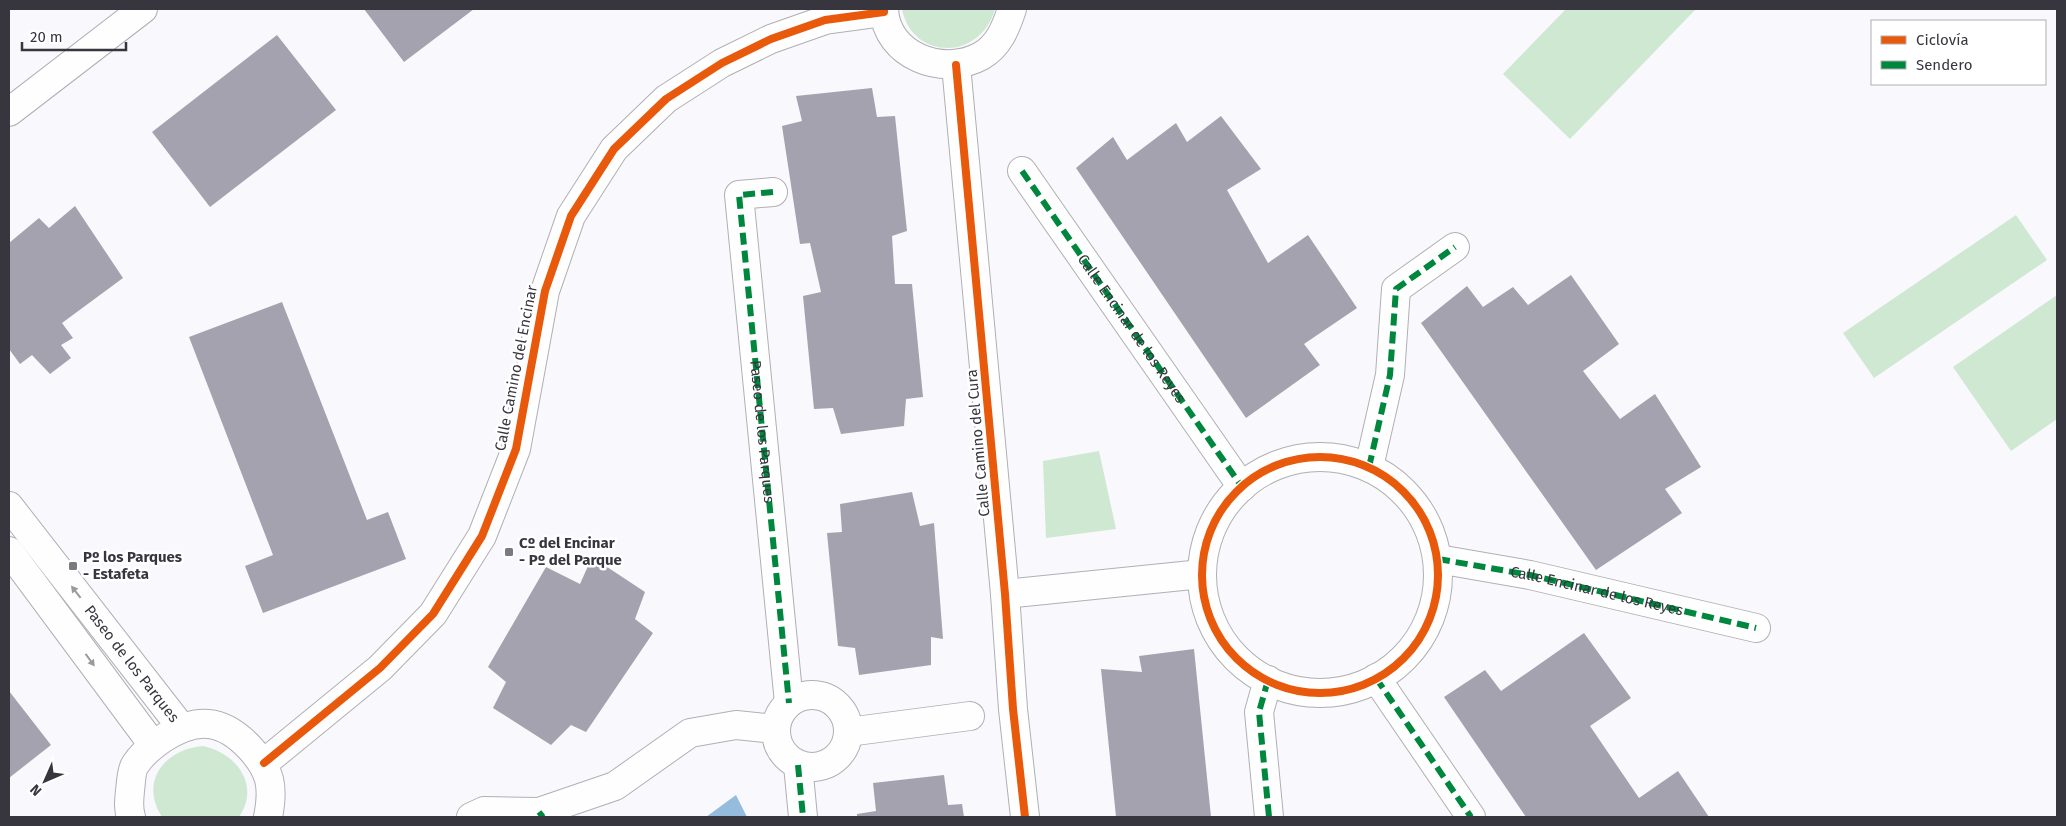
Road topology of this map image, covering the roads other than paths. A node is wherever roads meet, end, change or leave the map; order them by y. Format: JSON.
{"nodes":[{"id":1,"x":143,"y":9,"type":"edge"},
{"id":2,"x":1012,"y":9,"type":"edge"},
{"id":3,"x":884,"y":10,"type":"edge"},
{"id":4,"x":956,"y":65,"type":"junction"},
{"id":5,"x":9,"y":112,"type":"edge"},
{"id":6,"x":1022,"y":171,"type":"dead end"},
{"id":7,"x":773,"y":192,"type":"dead end"},
{"id":8,"x":1455,"y":247,"type":"dead end"},
{"id":9,"x":1369,"y":467,"type":"junction"},
{"id":10,"x":1242,"y":487,"type":"junction"},
{"id":11,"x":9,"y":506,"type":"edge"},
{"id":12,"x":9,"y":551,"type":"edge"},
{"id":13,"x":1438,"y":559,"type":"junction"},
{"id":14,"x":1202,"y":574,"type":"junction"},
{"id":15,"x":1006,"y":594,"type":"junction"},
{"id":16,"x":1756,"y":628,"type":"dead end"},
{"id":17,"x":1376,"y":678,"type":"junction"},
{"id":18,"x":1268,"y":680,"type":"junction"},
{"id":19,"x":789,"y":703,"type":"junction"},
{"id":20,"x":970,"y":716,"type":"dead end"},
{"id":21,"x":181,"y":727,"type":"junction"},
{"id":22,"x":775,"y":729,"type":"junction"},
{"id":23,"x":848,"y":732,"type":"junction"},
{"id":24,"x":153,"y":745,"type":"junction"},
{"id":25,"x":264,"y":763,"type":"junction"},
{"id":26,"x":798,"y":765,"type":"junction"},
{"id":27,"x":541,"y":815,"type":"edge"},
{"id":28,"x":131,"y":817,"type":"edge"},
{"id":29,"x":268,"y":817,"type":"edge"},
{"id":30,"x":471,"y":817,"type":"edge"},
{"id":31,"x":803,"y":817,"type":"edge"},
{"id":32,"x":1025,"y":817,"type":"edge"},
{"id":33,"x":1269,"y":817,"type":"edge"},
{"id":34,"x":1472,"y":817,"type":"edge"}],
"edges":[{"from":1,"to":5,"type":"street"},
{"from":2,"to":4,"type":"street"},
{"from":3,"to":4,"type":"street"},
{"from":3,"to":25,"type":"street","name":"Calle Camino del Encinar"},
{"from":4,"to":15,"type":"street","name":"Calle Camino del Cura"},
{"from":6,"to":10,"type":"street","name":"Calle Encinar de los Reyes"},
{"from":7,"to":19,"type":"street","name":"Paseo de los Parques"},
{"from":8,"to":9,"type":"street"},
{"from":9,"to":10,"type":"street"},
{"from":9,"to":13,"type":"street"},
{"from":10,"to":14,"type":"street"},
{"from":21,"to":11,"type":"street","name":"Paseo de los Parques","one_way":true},
{"from":12,"to":24,"type":"street","name":"Paseo de los Parques","one_way":true},
{"from":13,"to":16,"type":"street","name":"Calle Encinar de los Reyes"},
{"from":13,"to":17,"type":"street"},
{"from":14,"to":15,"type":"street"},
{"from":14,"to":18,"type":"street"},
{"from":15,"to":32,"type":"street","name":"Calle Camino del Cura"},
{"from":17,"to":18,"type":"street"},
{"from":17,"to":34,"type":"street"},
{"from":18,"to":33,"type":"street"},
{"from":19,"to":22,"type":"street"},
{"from":19,"to":23,"type":"street"},
{"from":20,"to":23,"type":"street"},
{"from":21,"to":24,"type":"street"},
{"from":21,"to":25,"type":"street"},
{"from":22,"to":26,"type":"street"},
{"from":22,"to":27,"type":"street"},
{"from":23,"to":26,"type":"street"},
{"from":24,"to":28,"type":"street"},
{"from":25,"to":29,"type":"street"},
{"from":26,"to":31,"type":"street"},
{"from":27,"to":30,"type":"street"}]}
